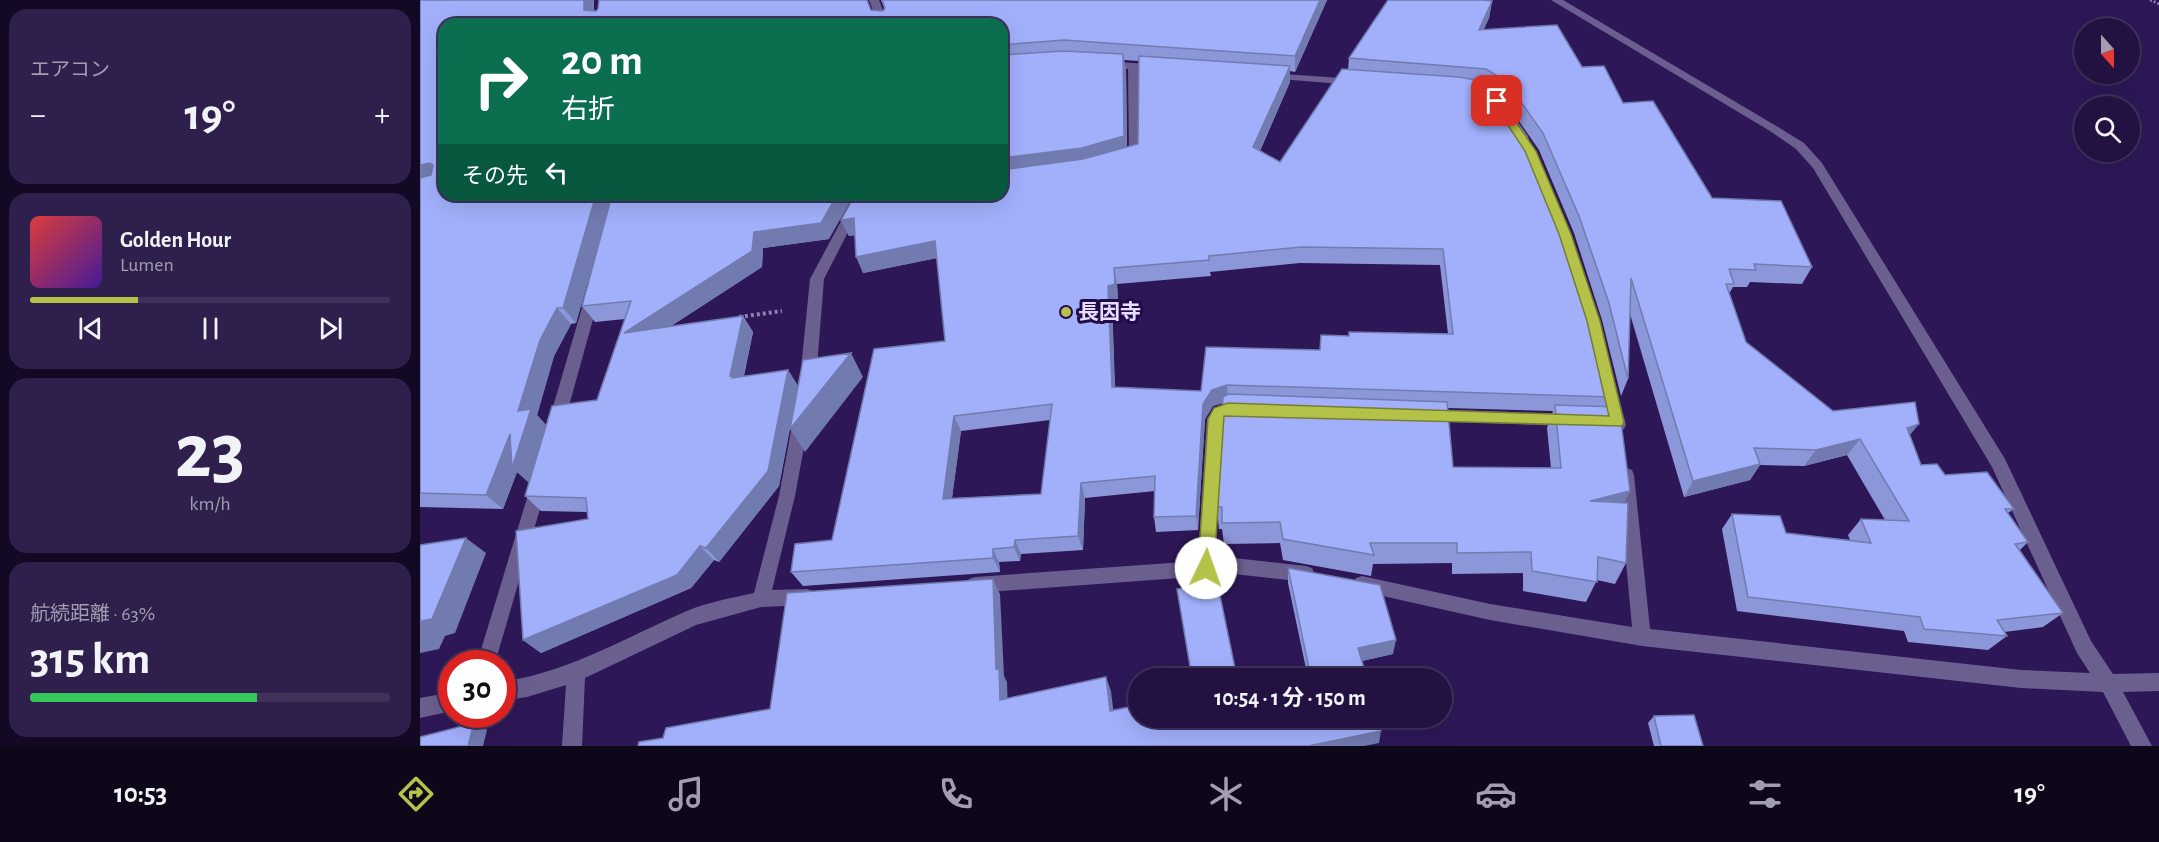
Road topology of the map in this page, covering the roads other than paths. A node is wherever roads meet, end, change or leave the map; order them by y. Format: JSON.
{"nodes":[{"id":1,"x":874,"y":0,"type":"edge"},
{"id":2,"x":1556,"y":0,"type":"edge"},
{"id":3,"x":881,"y":18,"type":"edge"},
{"id":4,"x":1089,"y":63,"type":"edge"},
{"id":5,"x":1133,"y":66,"type":"junction"},
{"id":6,"x":1178,"y":70,"type":"edge"},
{"id":7,"x":1259,"y":75,"type":"edge"},
{"id":8,"x":1364,"y":82,"type":"edge"},
{"id":9,"x":1109,"y":164,"type":"edge"},
{"id":10,"x":863,"y":201,"type":"edge"},
{"id":11,"x":596,"y":284,"type":"edge"},
{"id":12,"x":1582,"y":288,"type":"edge"},
{"id":13,"x":1252,"y":410,"type":"edge"},
{"id":14,"x":1417,"y":415,"type":"edge"},
{"id":15,"x":1582,"y":421,"type":"edge"},
{"id":16,"x":1614,"y":425,"type":"edge"},
{"id":17,"x":553,"y":437,"type":"edge"},
{"id":18,"x":1624,"y":456,"type":"edge"},
{"id":19,"x":543,"y":470,"type":"edge"},
{"id":20,"x":1206,"y":568,"type":"junction"},
{"id":21,"x":1328,"y":577,"type":"edge"},
{"id":22,"x":1350,"y":582,"type":"edge"},
{"id":23,"x":960,"y":586,"type":"edge"},
{"id":24,"x":820,"y":596,"type":"edge"},
{"id":25,"x":761,"y":599,"type":"junction"},
{"id":26,"x":1642,"y":637,"type":"junction"},
{"id":27,"x":490,"y":650,"type":"edge"},
{"id":28,"x":576,"y":673,"type":"junction"},
{"id":29,"x":2159,"y":682,"type":"edge"},
{"id":30,"x":2108,"y":683,"type":"junction"},
{"id":31,"x":516,"y":690,"type":"edge"},
{"id":32,"x":438,"y":704,"type":"edge"},
{"id":33,"x":420,"y":708,"type":"edge"},
{"id":34,"x":572,"y":746,"type":"edge"},
{"id":35,"x":2142,"y":746,"type":"edge"}],
"edges":[{"from":1,"to":3,"type":"street"},
{"from":2,"to":30,"type":"street"},
{"from":4,"to":5,"type":"street"},
{"from":5,"to":6,"type":"street"},
{"from":5,"to":9,"type":"street"},
{"from":7,"to":8,"type":"street"},
{"from":10,"to":25,"type":"street"},
{"from":11,"to":17,"type":"street"},
{"from":12,"to":16,"type":"street"},
{"from":13,"to":20,"type":"street"},
{"from":14,"to":15,"type":"street"},
{"from":18,"to":26,"type":"street"},
{"from":19,"to":27,"type":"street"},
{"from":20,"to":21,"type":"street"},
{"from":20,"to":23,"type":"street"},
{"from":22,"to":26,"type":"street"},
{"from":24,"to":25,"type":"street"},
{"from":25,"to":28,"type":"street"},
{"from":26,"to":30,"type":"street"},
{"from":28,"to":31,"type":"street"},
{"from":28,"to":34,"type":"street"},
{"from":29,"to":30,"type":"street"},
{"from":30,"to":35,"type":"street"},
{"from":32,"to":33,"type":"street"}]}
